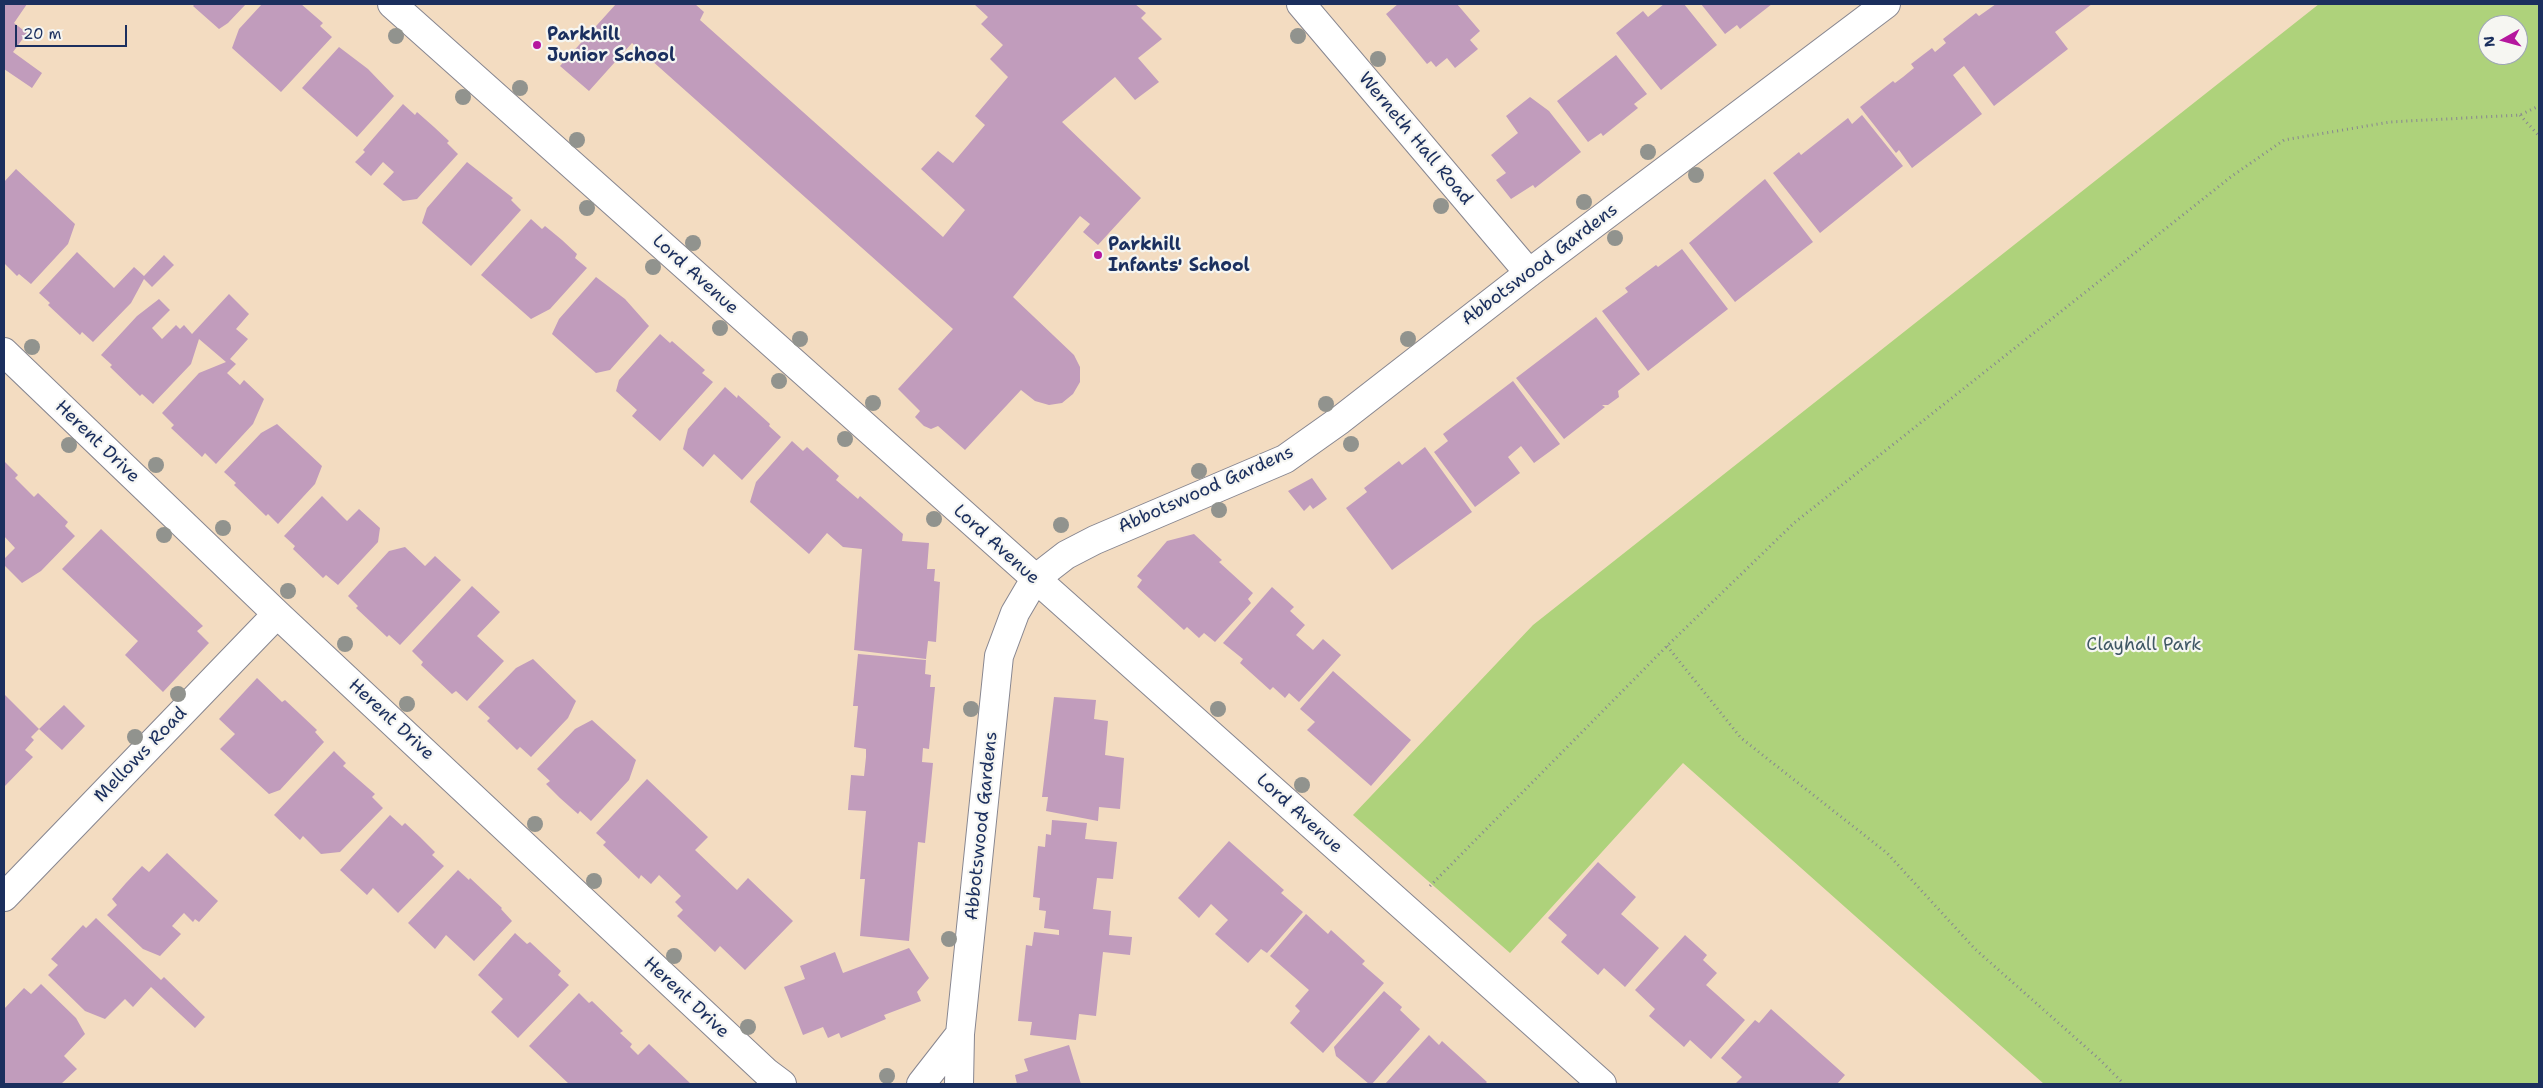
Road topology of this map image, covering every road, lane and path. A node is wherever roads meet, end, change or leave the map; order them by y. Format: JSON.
{"nodes":[{"id":1,"x":392,"y":4,"type":"edge"},
{"id":2,"x":1301,"y":4,"type":"edge"},
{"id":3,"x":1886,"y":4,"type":"edge"},
{"id":4,"x":2539,"y":106,"type":"edge"},
{"id":5,"x":2520,"y":115,"type":"junction"},
{"id":6,"x":2539,"y":136,"type":"edge"},
{"id":7,"x":1529,"y":273,"type":"junction"},
{"id":8,"x":4,"y":352,"type":"edge"},
{"id":9,"x":1035,"y":579,"type":"junction"},
{"id":10,"x":277,"y":614,"type":"junction"},
{"id":11,"x":1667,"y":646,"type":"junction"},
{"id":12,"x":4,"y":897,"type":"edge"},
{"id":13,"x":1406,"y":910,"type":"junction"},
{"id":14,"x":960,"y":1034,"type":"junction"},
{"id":15,"x":767,"y":1080,"type":"edge"},
{"id":16,"x":921,"y":1084,"type":"edge"},
{"id":17,"x":958,"y":1084,"type":"edge"},
{"id":18,"x":1602,"y":1084,"type":"edge"},
{"id":19,"x":2124,"y":1084,"type":"edge"}],
"edges":[{"from":1,"to":9,"type":"street","name":"Lord Avenue"},
{"from":2,"to":7,"type":"street","name":"Werneth Hall Road"},
{"from":3,"to":7,"type":"street","name":"Abbotswood Gardens"},
{"from":4,"to":5,"type":"path"},
{"from":5,"to":6,"type":"path"},
{"from":5,"to":11,"type":"path"},
{"from":7,"to":9,"type":"street","name":"Abbotswood Gardens"},
{"from":8,"to":10,"type":"street","name":"Herent Drive"},
{"from":9,"to":13,"type":"street","name":"Lord Avenue"},
{"from":9,"to":14,"type":"street","name":"Abbotswood Gardens"},
{"from":10,"to":12,"type":"street","name":"Mellows Road"},
{"from":10,"to":15,"type":"street","name":"Herent Drive"},
{"from":11,"to":13,"type":"path"},
{"from":11,"to":19,"type":"path"},
{"from":13,"to":18,"type":"street","name":"Lord Avenue"},
{"from":14,"to":16,"type":"street"},
{"from":14,"to":17,"type":"street","name":"Abbotswood Gardens"}]}
